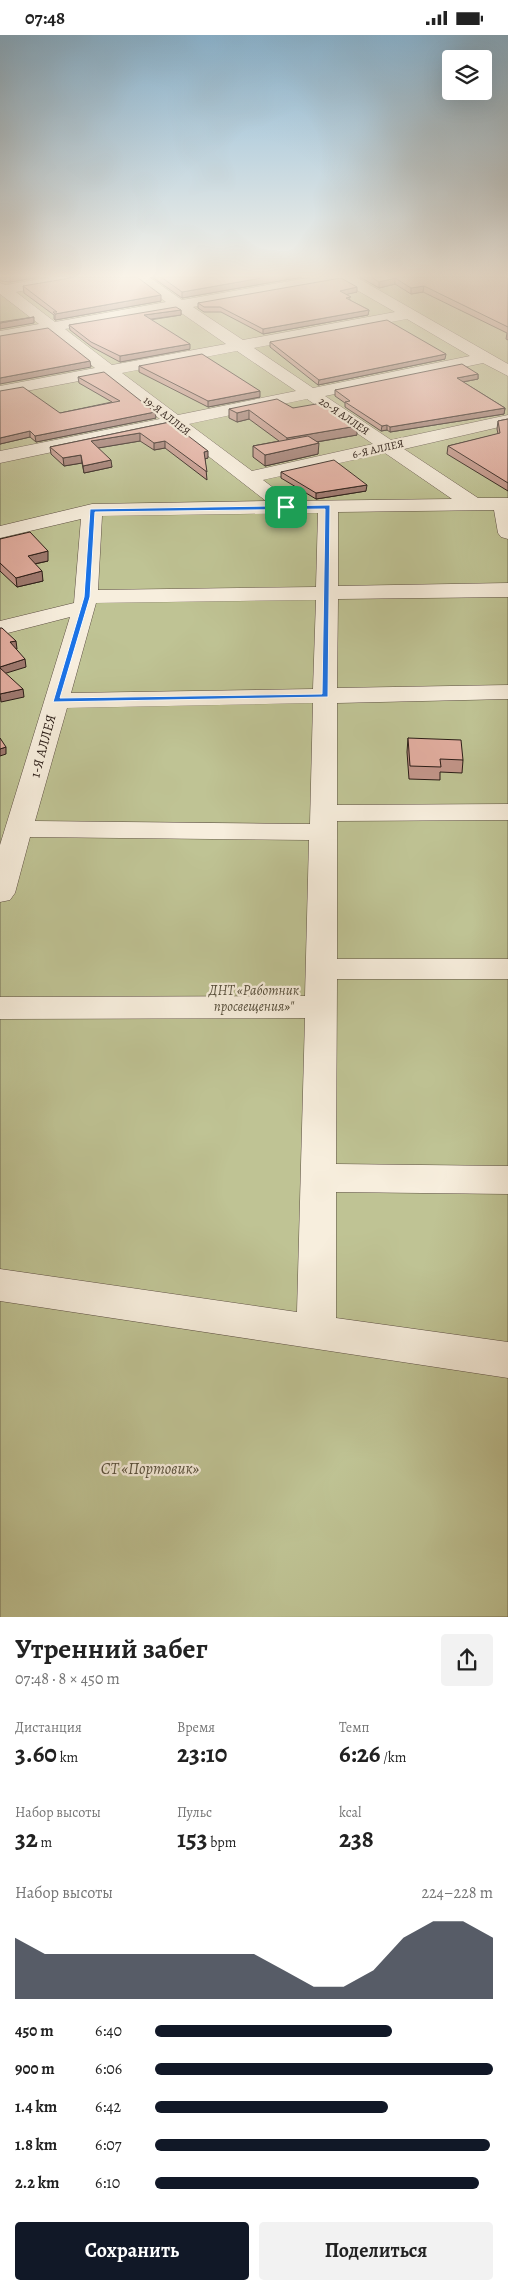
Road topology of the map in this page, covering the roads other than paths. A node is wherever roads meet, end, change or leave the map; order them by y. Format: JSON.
{"nodes":[{"id":1,"x":82,"y":351,"type":"edge"},
{"id":2,"x":215,"y":351,"type":"edge"},
{"id":3,"x":247,"y":351,"type":"edge"},
{"id":4,"x":474,"y":351,"type":"edge"},
{"id":5,"x":485,"y":357,"type":"junction"},
{"id":6,"x":108,"y":371,"type":"junction"},
{"id":7,"x":508,"y":371,"type":"edge"},
{"id":8,"x":0,"y":391,"type":"edge"},
{"id":9,"x":310,"y":393,"type":"junction"},
{"id":10,"x":508,"y":419,"type":"edge"},
{"id":11,"x":174,"y":422,"type":"junction"},
{"id":12,"x":388,"y":446,"type":"junction"},
{"id":13,"x":0,"y":457,"type":"edge"},
{"id":14,"x":248,"y":478,"type":"junction"},
{"id":15,"x":506,"y":504,"type":"edge"},
{"id":16,"x":474,"y":505,"type":"junction"},
{"id":17,"x":286,"y":507,"type":"junction"},
{"id":18,"x":328,"y":507,"type":"junction"},
{"id":19,"x":92,"y":510,"type":"junction"},
{"id":20,"x":0,"y":532,"type":"edge"},
{"id":21,"x":508,"y":533,"type":"edge"},
{"id":22,"x":508,"y":590,"type":"edge"},
{"id":23,"x":327,"y":593,"type":"junction"},
{"id":24,"x":86,"y":602,"type":"junction"},
{"id":25,"x":0,"y":628,"type":"edge"},
{"id":26,"x":508,"y":692,"type":"edge"},
{"id":27,"x":325,"y":696,"type":"junction"},
{"id":28,"x":56,"y":701,"type":"junction"},
{"id":29,"x":508,"y":812,"type":"edge"},
{"id":30,"x":323,"y":822,"type":"junction"},
{"id":31,"x":20,"y":829,"type":"junction"},
{"id":32,"x":0,"y":893,"type":"edge"},
{"id":33,"x":321,"y":969,"type":"junction"},
{"id":34,"x":508,"y":969,"type":"edge"},
{"id":35,"x":321,"y":1007,"type":"junction"},
{"id":36,"x":0,"y":1008,"type":"edge"},
{"id":37,"x":318,"y":1178,"type":"junction"},
{"id":38,"x":508,"y":1180,"type":"edge"},
{"id":39,"x":0,"y":1285,"type":"edge"},
{"id":40,"x":316,"y":1332,"type":"junction"},
{"id":41,"x":508,"y":1360,"type":"edge"}],
"edges":[{"from":1,"to":6,"type":"street","name":"19-Я АЛЛЕЯ"},
{"from":2,"to":6,"type":"street"},
{"from":3,"to":9,"type":"street","name":"20-Я АЛЛЕЯ"},
{"from":4,"to":5,"type":"street"},
{"from":5,"to":7,"type":"street"},
{"from":5,"to":9,"type":"street"},
{"from":6,"to":8,"type":"street"},
{"from":6,"to":11,"type":"street","name":"19-Я АЛЛЕЯ"},
{"from":9,"to":11,"type":"street"},
{"from":9,"to":12,"type":"street","name":"20-Я АЛЛЕЯ"},
{"from":10,"to":12,"type":"street","name":"6-Я АЛЛЕЯ"},
{"from":11,"to":13,"type":"street"},
{"from":11,"to":14,"type":"street","name":"19-Я АЛЛЕЯ"},
{"from":12,"to":14,"type":"street","name":"6-Я АЛЛЕЯ"},
{"from":12,"to":16,"type":"street","name":"20-Я АЛЛЕЯ"},
{"from":14,"to":17,"type":"street","name":"19-Я АЛЛЕЯ"},
{"from":15,"to":16,"type":"street"},
{"from":15,"to":21,"type":"street"},
{"from":16,"to":18,"type":"street"},
{"from":17,"to":18,"type":"street"},
{"from":17,"to":19,"type":"street"},
{"from":18,"to":23,"type":"street"},
{"from":19,"to":20,"type":"street"},
{"from":19,"to":24,"type":"street","name":"1-Я АЛЛЕЯ"},
{"from":22,"to":23,"type":"street"},
{"from":23,"to":24,"type":"street"},
{"from":23,"to":27,"type":"street"},
{"from":24,"to":25,"type":"street"},
{"from":24,"to":28,"type":"street","name":"1-Я АЛЛЕЯ"},
{"from":26,"to":27,"type":"street"},
{"from":27,"to":28,"type":"street"},
{"from":27,"to":30,"type":"street"},
{"from":28,"to":31,"type":"street","name":"1-Я АЛЛЕЯ"},
{"from":29,"to":30,"type":"street"},
{"from":30,"to":31,"type":"street"},
{"from":30,"to":33,"type":"street"},
{"from":31,"to":32,"type":"street","name":"1-Я АЛЛЕЯ"},
{"from":33,"to":34,"type":"street"},
{"from":33,"to":35,"type":"street"},
{"from":35,"to":36,"type":"street"},
{"from":35,"to":37,"type":"street"},
{"from":37,"to":38,"type":"street"},
{"from":37,"to":40,"type":"street"},
{"from":39,"to":40,"type":"street"},
{"from":40,"to":41,"type":"street"}]}
